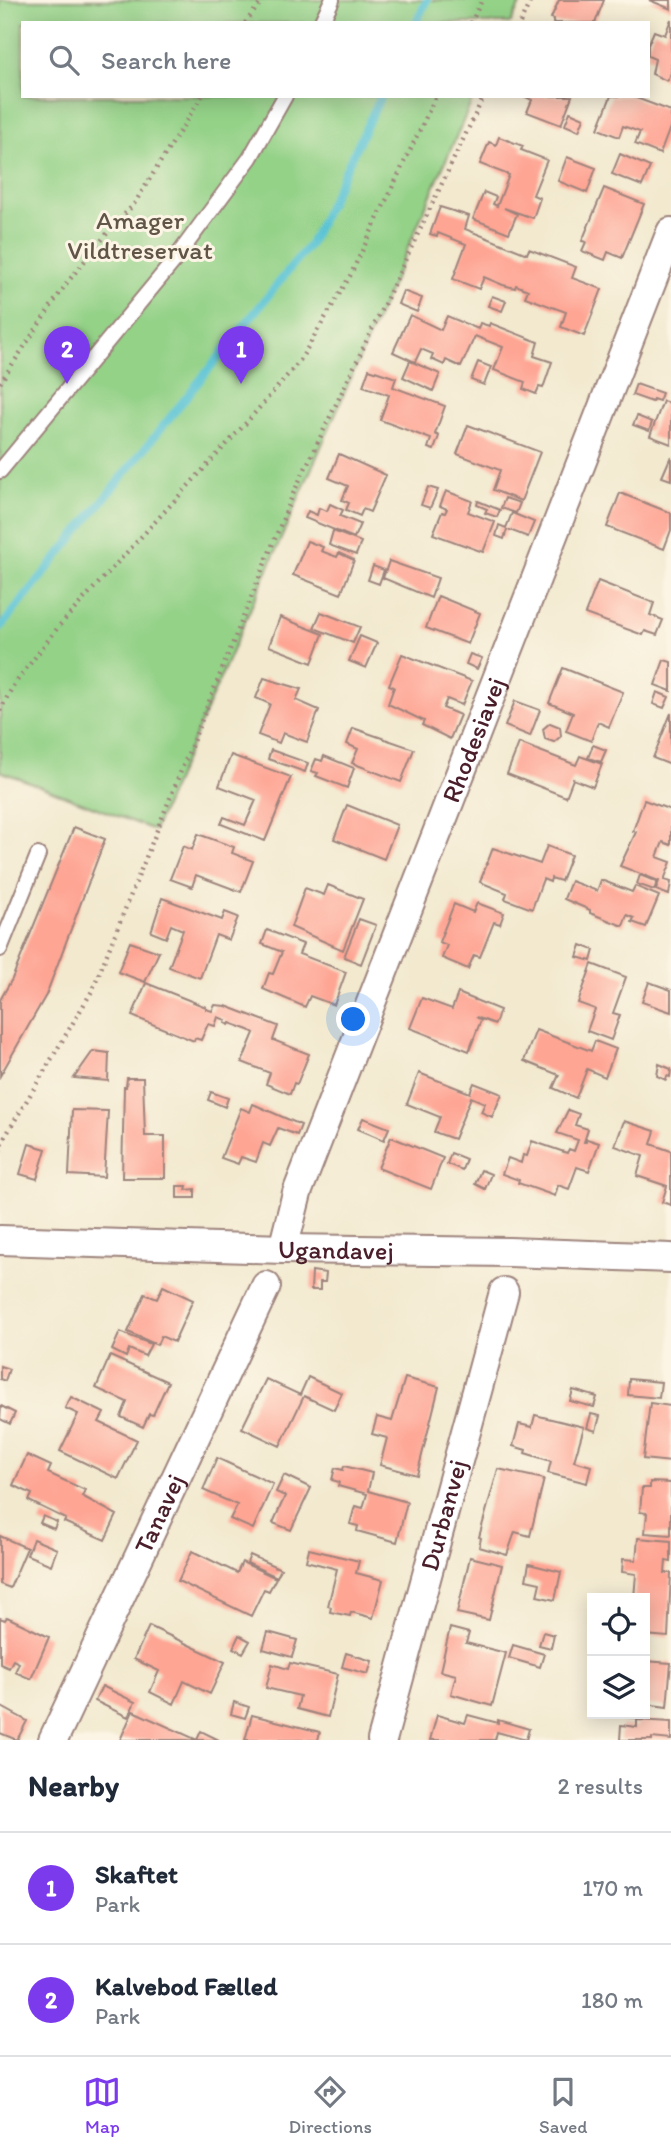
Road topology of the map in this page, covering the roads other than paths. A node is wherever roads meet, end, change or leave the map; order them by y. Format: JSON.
{"nodes":[{"id":1,"x":332,"y":0,"type":"edge"},
{"id":2,"x":322,"y":21,"type":"edge"},
{"id":3,"x":284,"y":98,"type":"edge"},
{"id":4,"x":671,"y":232,"type":"edge"},
{"id":5,"x":0,"y":471,"type":"edge"},
{"id":6,"x":38,"y":855,"type":"dead end"},
{"id":7,"x":0,"y":949,"type":"edge"},
{"id":8,"x":0,"y":1240,"type":"edge"},
{"id":9,"x":283,"y":1249,"type":"junction"},
{"id":10,"x":671,"y":1258,"type":"edge"},
{"id":11,"x":265,"y":1286,"type":"dead end"},
{"id":12,"x":504,"y":1292,"type":"dead end"},
{"id":13,"x":53,"y":1740,"type":"edge"},
{"id":14,"x":382,"y":1740,"type":"edge"}],
"edges":[{"from":1,"to":2,"type":"lane"},
{"from":3,"to":5,"type":"lane"},
{"from":4,"to":9,"type":"street","name":"Rhodesiavej"},
{"from":6,"to":7,"type":"lane"},
{"from":8,"to":9,"type":"street","name":"Ugandavej"},
{"from":9,"to":10,"type":"street","name":"Ugandavej"},
{"from":11,"to":13,"type":"street","name":"Tanavej"},
{"from":12,"to":14,"type":"street","name":"Durbanvej"}]}
